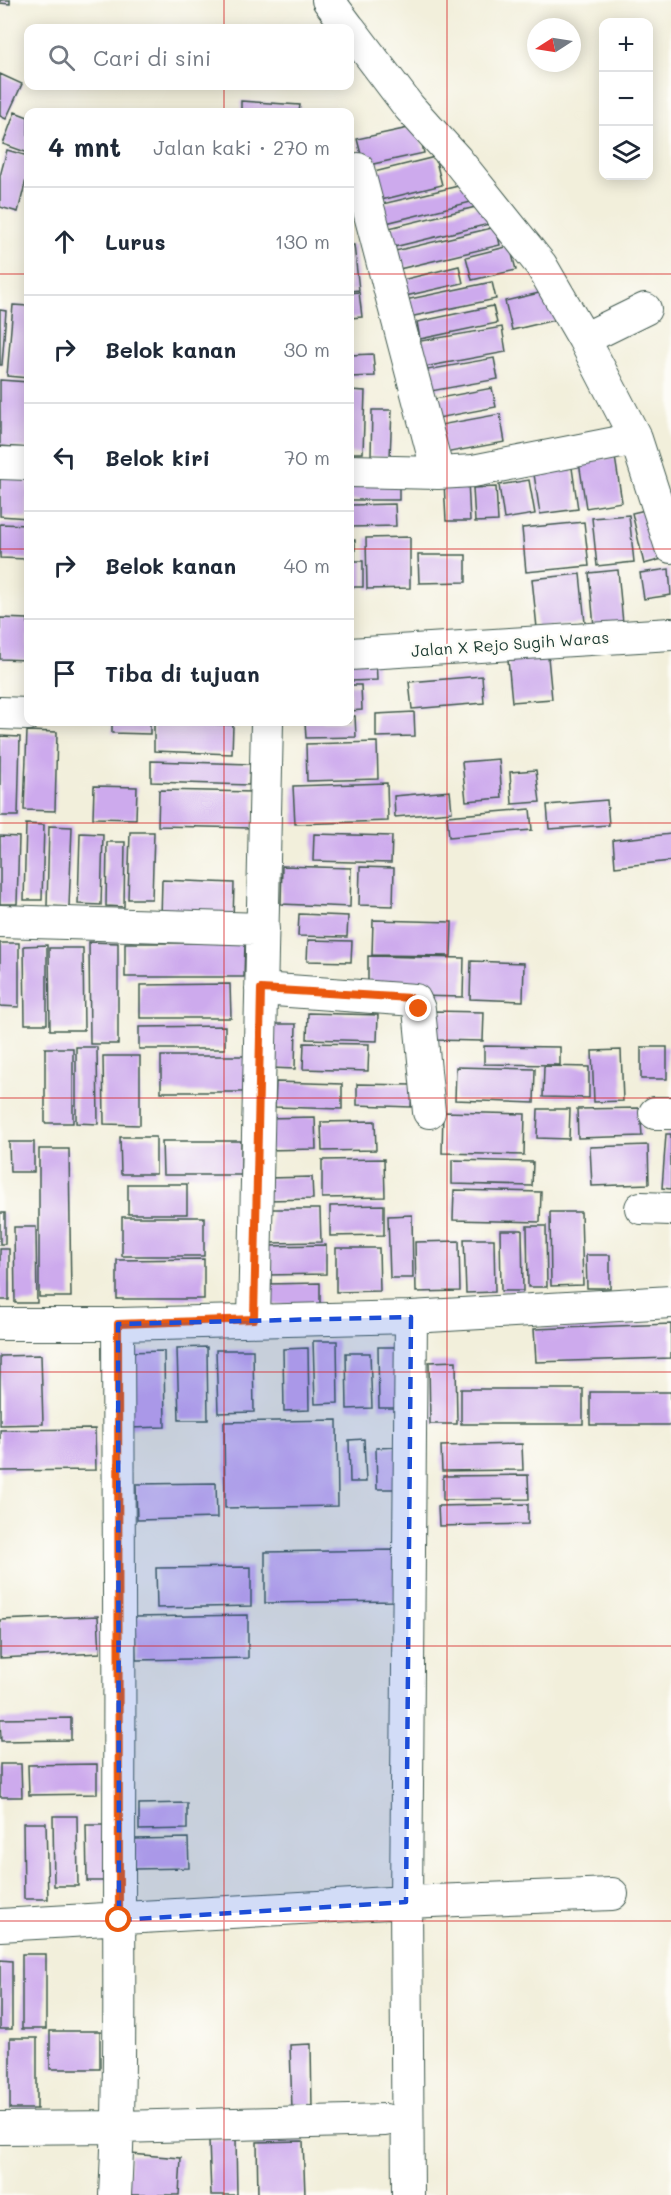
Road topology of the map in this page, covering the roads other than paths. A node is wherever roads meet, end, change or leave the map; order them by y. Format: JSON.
{"nodes":[{"id":1,"x":328,"y":0,"type":"edge"},
{"id":2,"x":345,"y":24,"type":"edge"},
{"id":3,"x":354,"y":35,"type":"edge"},
{"id":4,"x":358,"y":169,"type":"dead end"},
{"id":5,"x":645,"y":309,"type":"dead end"},
{"id":6,"x":596,"y":332,"type":"junction"},
{"id":7,"x":636,"y":439,"type":"junction"},
{"id":8,"x":0,"y":463,"type":"edge"},
{"id":9,"x":24,"y":464,"type":"edge"},
{"id":10,"x":354,"y":471,"type":"edge"},
{"id":11,"x":438,"y":474,"type":"junction"},
{"id":12,"x":671,"y":548,"type":"edge"},
{"id":13,"x":671,"y":634,"type":"edge"},
{"id":14,"x":354,"y":654,"type":"edge"},
{"id":15,"x":0,"y":713,"type":"edge"},
{"id":16,"x":24,"y":714,"type":"edge"},
{"id":17,"x":267,"y":726,"type":"edge"},
{"id":18,"x":0,"y":921,"type":"edge"},
{"id":19,"x":263,"y":929,"type":"junction"},
{"id":20,"x":261,"y":989,"type":"junction"},
{"id":21,"x":429,"y":1112,"type":"dead end"},
{"id":22,"x":671,"y":1302,"type":"edge"},
{"id":23,"x":411,"y":1317,"type":"junction"},
{"id":24,"x":254,"y":1319,"type":"junction"},
{"id":25,"x":0,"y":1324,"type":"edge"},
{"id":26,"x":118,"y":1324,"type":"junction"},
{"id":27,"x":612,"y":1894,"type":"dead end"},
{"id":28,"x":406,"y":1902,"type":"junction"},
{"id":29,"x":119,"y":1920,"type":"junction"},
{"id":30,"x":0,"y":1925,"type":"edge"},
{"id":31,"x":385,"y":2120,"type":"dead end"},
{"id":32,"x":119,"y":2127,"type":"junction"},
{"id":33,"x":0,"y":2128,"type":"edge"},
{"id":34,"x":115,"y":2195,"type":"edge"},
{"id":35,"x":408,"y":2195,"type":"edge"}],
"edges":[{"from":1,"to":2,"type":"street"},
{"from":3,"to":6,"type":"street"},
{"from":4,"to":11,"type":"street"},
{"from":5,"to":6,"type":"street"},
{"from":6,"to":7,"type":"street"},
{"from":7,"to":11,"type":"street"},
{"from":7,"to":12,"type":"street"},
{"from":8,"to":9,"type":"street"},
{"from":10,"to":11,"type":"street"},
{"from":13,"to":14,"type":"street","name":"Jalan X Rejo Sugih Waras"},
{"from":15,"to":16,"type":"street"},
{"from":17,"to":19,"type":"street"},
{"from":18,"to":19,"type":"street"},
{"from":19,"to":20,"type":"street"},
{"from":20,"to":21,"type":"street"},
{"from":20,"to":24,"type":"street"},
{"from":22,"to":23,"type":"street"},
{"from":23,"to":24,"type":"street"},
{"from":23,"to":28,"type":"street"},
{"from":24,"to":26,"type":"street"},
{"from":25,"to":26,"type":"street"},
{"from":26,"to":29,"type":"street"},
{"from":27,"to":28,"type":"street"},
{"from":28,"to":29,"type":"street"},
{"from":28,"to":35,"type":"street"},
{"from":29,"to":30,"type":"street"},
{"from":29,"to":32,"type":"street"},
{"from":31,"to":32,"type":"street"},
{"from":32,"to":33,"type":"street"},
{"from":32,"to":34,"type":"street"}]}
